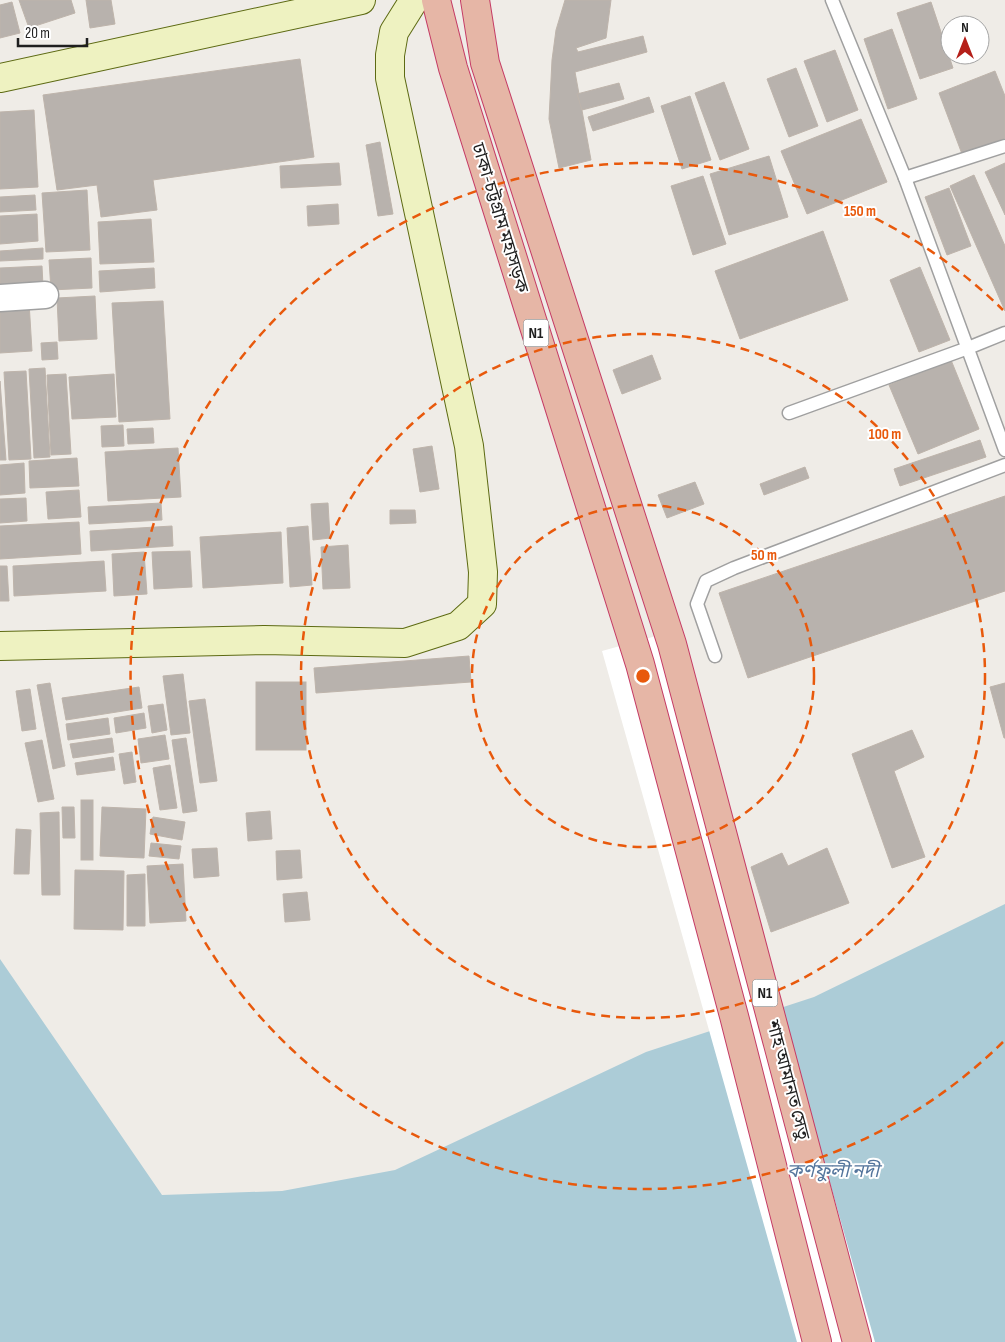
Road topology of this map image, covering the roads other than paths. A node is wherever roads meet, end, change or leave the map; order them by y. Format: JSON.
{"nodes":[{"id":1,"x":294,"y":0,"type":"edge"},
{"id":2,"x":361,"y":0,"type":"edge"},
{"id":3,"x":414,"y":0,"type":"edge"},
{"id":4,"x":436,"y":0,"type":"edge"},
{"id":5,"x":475,"y":0,"type":"edge"},
{"id":6,"x":832,"y":0,"type":"edge"},
{"id":7,"x":260,"y":23,"type":"junction"},
{"id":8,"x":0,"y":78,"type":"edge"},
{"id":9,"x":1005,"y":146,"type":"edge"},
{"id":10,"x":905,"y":178,"type":"junction"},
{"id":11,"x":46,"y":295,"type":"dead end"},
{"id":12,"x":0,"y":298,"type":"edge"},
{"id":13,"x":1005,"y":333,"type":"edge"},
{"id":14,"x":968,"y":348,"type":"junction"},
{"id":15,"x":789,"y":413,"type":"dead end"},
{"id":16,"x":1005,"y":450,"type":"edge"},
{"id":17,"x":1005,"y":465,"type":"edge"},
{"id":18,"x":672,"y":644,"type":"joint"},
{"id":19,"x":0,"y":646,"type":"edge"},
{"id":20,"x":715,"y":656,"type":"dead end"},
{"id":21,"x":640,"y":664,"type":"joint"},
{"id":22,"x":817,"y":1342,"type":"edge"},
{"id":23,"x":857,"y":1342,"type":"edge"}],
"edges":[{"from":1,"to":7,"type":"main road"},
{"from":2,"to":7,"type":"main road"},
{"from":3,"to":19,"type":"main road"},
{"from":4,"to":21,"type":"highway","name":"ঢাকা-চট্টগ্রাম মহাসড়ক","number":"N1"},
{"from":5,"to":18,"type":"highway","name":"ঢাকা-চট্টগ্রাম মহাসড়ক","number":"N1"},
{"from":6,"to":10,"type":"lane"},
{"from":7,"to":8,"type":"main road"},
{"from":9,"to":10,"type":"lane"},
{"from":10,"to":14,"type":"lane"},
{"from":11,"to":12,"type":"street"},
{"from":13,"to":14,"type":"lane"},
{"from":14,"to":15,"type":"lane"},
{"from":14,"to":16,"type":"lane"},
{"from":17,"to":20,"type":"lane"},
{"from":18,"to":23,"type":"highway","name":"শাহ আমানত সেতু","number":"N1"},
{"from":21,"to":22,"type":"highway","name":"শাহ আমানত সেতু","number":"N1"}]}
